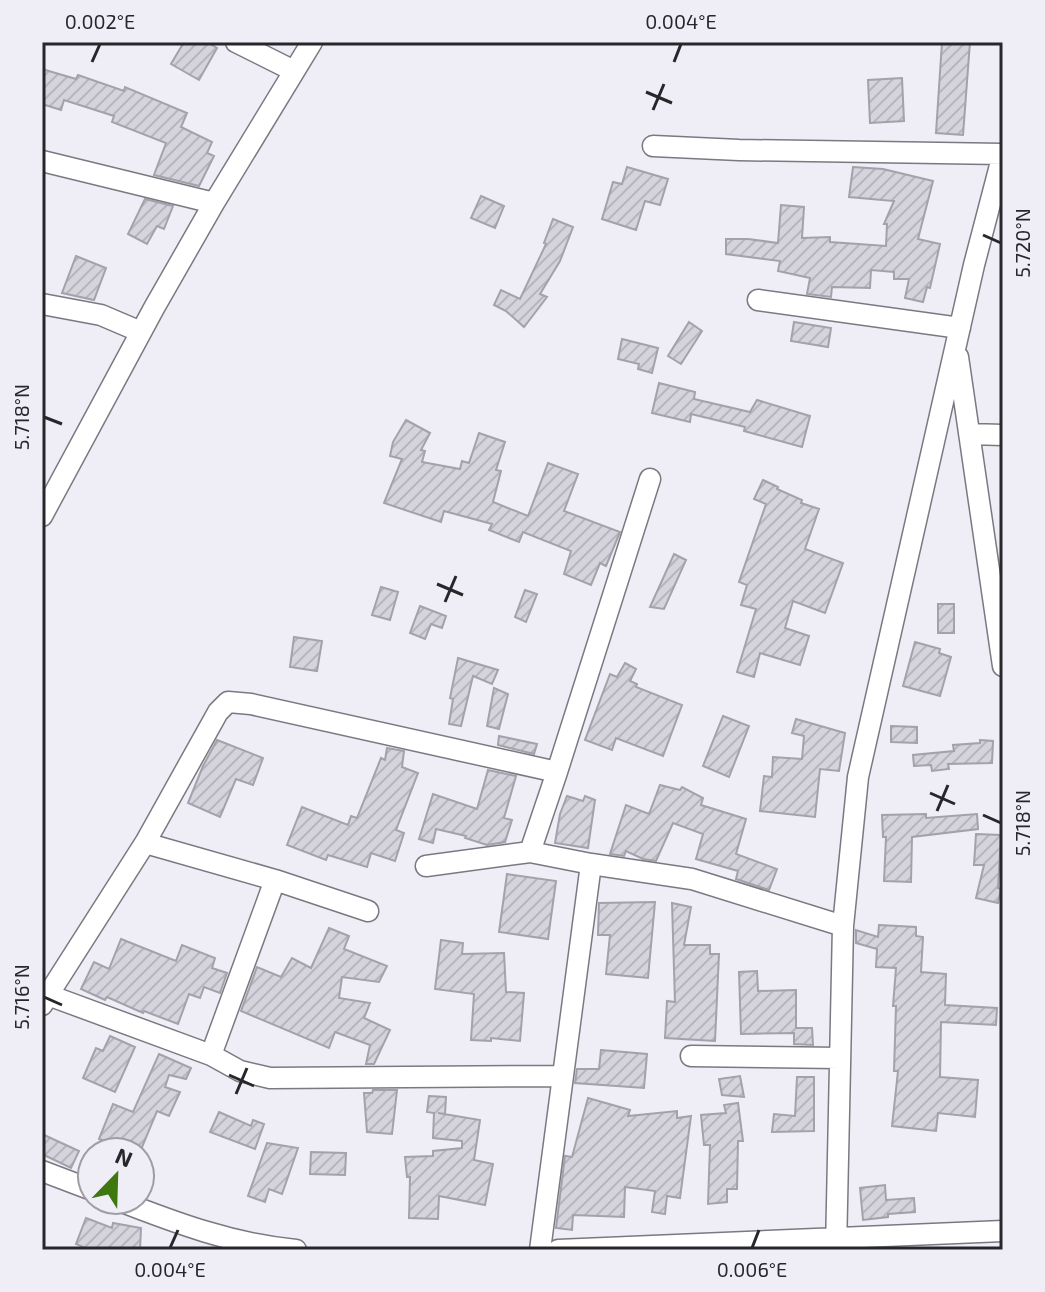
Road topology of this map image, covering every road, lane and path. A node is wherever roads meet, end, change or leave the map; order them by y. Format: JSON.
{"nodes":[{"id":1,"x":236,"y":42,"type":"edge"},
{"id":2,"x":312,"y":42,"type":"edge"},
{"id":3,"x":294,"y":71,"type":"junction"},
{"id":4,"x":653,"y":146,"type":"dead end"},
{"id":5,"x":1003,"y":154,"type":"edge"},
{"id":6,"x":42,"y":161,"type":"edge"},
{"id":7,"x":214,"y":203,"type":"junction"},
{"id":8,"x":758,"y":300,"type":"dead end"},
{"id":9,"x":42,"y":304,"type":"edge"},
{"id":10,"x":141,"y":332,"type":"junction"},
{"id":11,"x":958,"y":337,"type":"junction"},
{"id":12,"x":969,"y":434,"type":"junction"},
{"id":13,"x":1003,"y":435,"type":"edge"},
{"id":14,"x":650,"y":479,"type":"dead end"},
{"id":15,"x":42,"y":516,"type":"edge"},
{"id":16,"x":1003,"y":666,"type":"edge"},
{"id":17,"x":557,"y":772,"type":"junction"},
{"id":18,"x":145,"y":843,"type":"junction"},
{"id":19,"x":530,"y":852,"type":"junction"},
{"id":20,"x":591,"y":864,"type":"junction"},
{"id":21,"x":426,"y":866,"type":"dead end"},
{"id":22,"x":275,"y":880,"type":"junction"},
{"id":23,"x":368,"y":911,"type":"dead end"},
{"id":24,"x":843,"y":926,"type":"junction"},
{"id":25,"x":45,"y":1000,"type":"edge"},
{"id":26,"x":211,"y":1055,"type":"junction"},
{"id":27,"x":691,"y":1056,"type":"dead end"},
{"id":28,"x":839,"y":1058,"type":"junction"},
{"id":29,"x":562,"y":1076,"type":"junction"},
{"id":30,"x":42,"y":1171,"type":"edge"},
{"id":31,"x":76,"y":1184,"type":"edge"},
{"id":32,"x":156,"y":1215,"type":"edge"},
{"id":33,"x":1003,"y":1231,"type":"edge"},
{"id":34,"x":836,"y":1244,"type":"edge"},
{"id":35,"x":296,"y":1250,"type":"edge"},
{"id":36,"x":540,"y":1250,"type":"edge"},
{"id":37,"x":558,"y":1250,"type":"edge"}],
"edges":[{"from":1,"to":3,"type":"street"},
{"from":2,"to":3,"type":"street"},
{"from":3,"to":7,"type":"street"},
{"from":4,"to":5,"type":"street"},
{"from":5,"to":11,"type":"street"},
{"from":6,"to":7,"type":"street"},
{"from":7,"to":10,"type":"street"},
{"from":8,"to":11,"type":"street"},
{"from":9,"to":10,"type":"street"},
{"from":10,"to":15,"type":"street"},
{"from":11,"to":12,"type":"street"},
{"from":11,"to":24,"type":"street"},
{"from":12,"to":13,"type":"street"},
{"from":12,"to":16,"type":"street"},
{"from":14,"to":17,"type":"street"},
{"from":17,"to":18,"type":"street"},
{"from":17,"to":19,"type":"street"},
{"from":18,"to":22,"type":"street"},
{"from":18,"to":25,"type":"street"},
{"from":19,"to":20,"type":"street"},
{"from":19,"to":21,"type":"street"},
{"from":20,"to":24,"type":"street"},
{"from":20,"to":29,"type":"street"},
{"from":22,"to":23,"type":"street"},
{"from":22,"to":26,"type":"street"},
{"from":24,"to":28,"type":"street"},
{"from":25,"to":26,"type":"street"},
{"from":26,"to":29,"type":"street"},
{"from":27,"to":28,"type":"street"},
{"from":28,"to":34,"type":"street"},
{"from":29,"to":36,"type":"street"},
{"from":30,"to":31,"type":"street"},
{"from":32,"to":35,"type":"street"},
{"from":33,"to":34,"type":"street"},
{"from":34,"to":37,"type":"street"}]}
